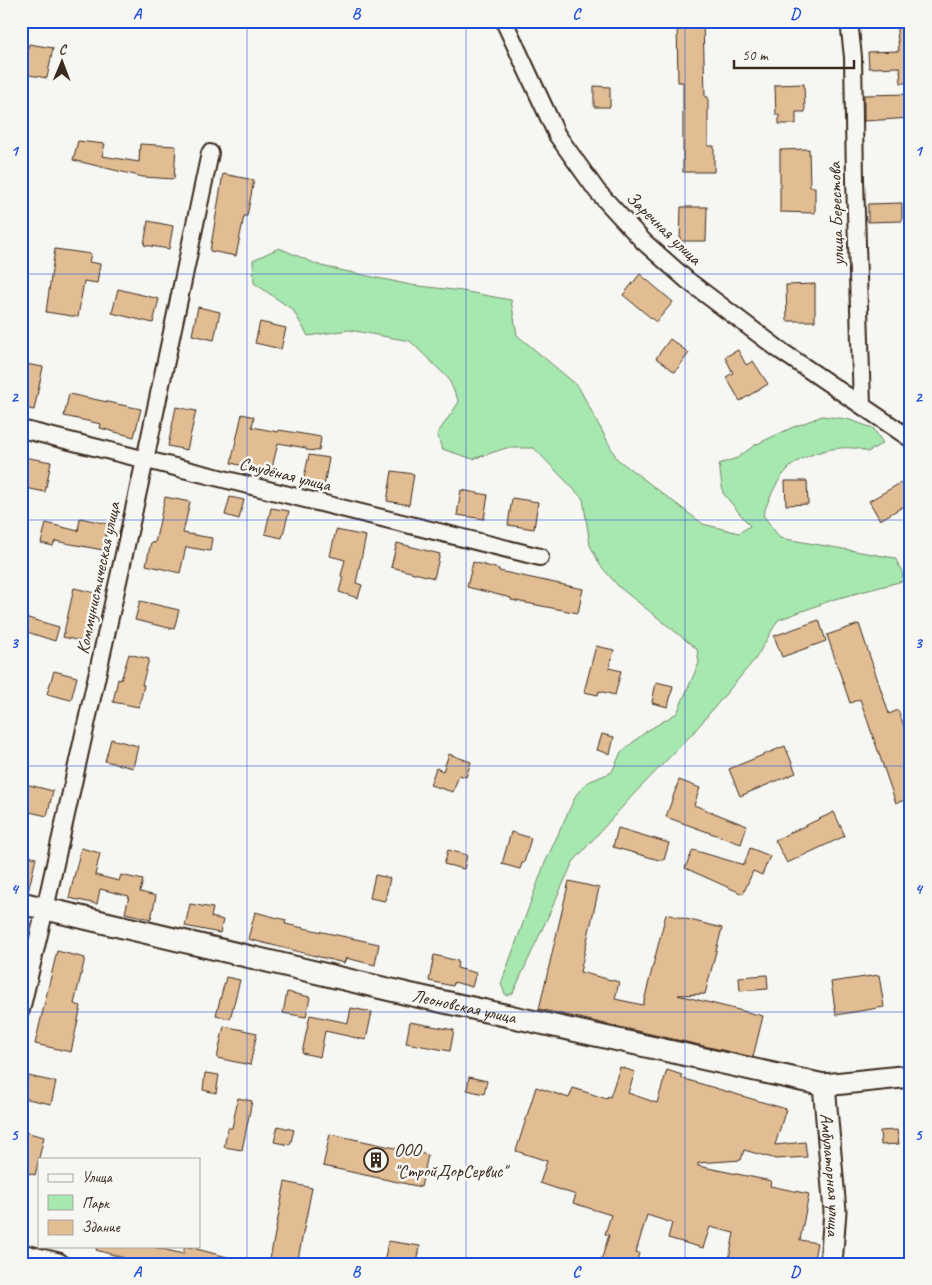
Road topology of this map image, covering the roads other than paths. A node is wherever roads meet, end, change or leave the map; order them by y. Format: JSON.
{"nodes":[{"id":1,"x":504,"y":21,"type":"edge"},
{"id":2,"x":850,"y":21,"type":"edge"},
{"id":3,"x":210,"y":153,"type":"dead end"},
{"id":4,"x":862,"y":405,"type":"junction"},
{"id":5,"x":21,"y":429,"type":"edge"},
{"id":6,"x":911,"y":439,"type":"edge"},
{"id":7,"x":144,"y":460,"type":"junction"},
{"id":8,"x":540,"y":557,"type":"dead end"},
{"id":9,"x":21,"y":903,"type":"edge"},
{"id":10,"x":45,"y":909,"type":"junction"},
{"id":11,"x":21,"y":1010,"type":"edge"},
{"id":12,"x":911,"y":1076,"type":"edge"},
{"id":13,"x":824,"y":1086,"type":"junction"},
{"id":14,"x":21,"y":1255,"type":"edge"},
{"id":15,"x":58,"y":1264,"type":"edge"},
{"id":16,"x":831,"y":1264,"type":"edge"}],
"edges":[{"from":1,"to":4,"type":"street","name":"Заречная улица"},
{"from":2,"to":4,"type":"street","name":"улица Берестова"},
{"from":3,"to":7,"type":"street","name":"Коммунистическая улица"},
{"from":4,"to":6,"type":"street","name":"Заречная улица"},
{"from":5,"to":7,"type":"street","name":"Студёная улица"},
{"from":7,"to":8,"type":"street","name":"Студёная улица"},
{"from":7,"to":10,"type":"street","name":"Коммунистическая улица"},
{"from":9,"to":10,"type":"street","name":"Леоновская улица"},
{"from":10,"to":11,"type":"street","name":"Коммунистическая улица"},
{"from":10,"to":13,"type":"street","name":"Леоновская улица"},
{"from":12,"to":13,"type":"street","name":"Леоновская улица"},
{"from":13,"to":16,"type":"street","name":"Амбулаторная улица"},
{"from":14,"to":15,"type":"street"}]}
